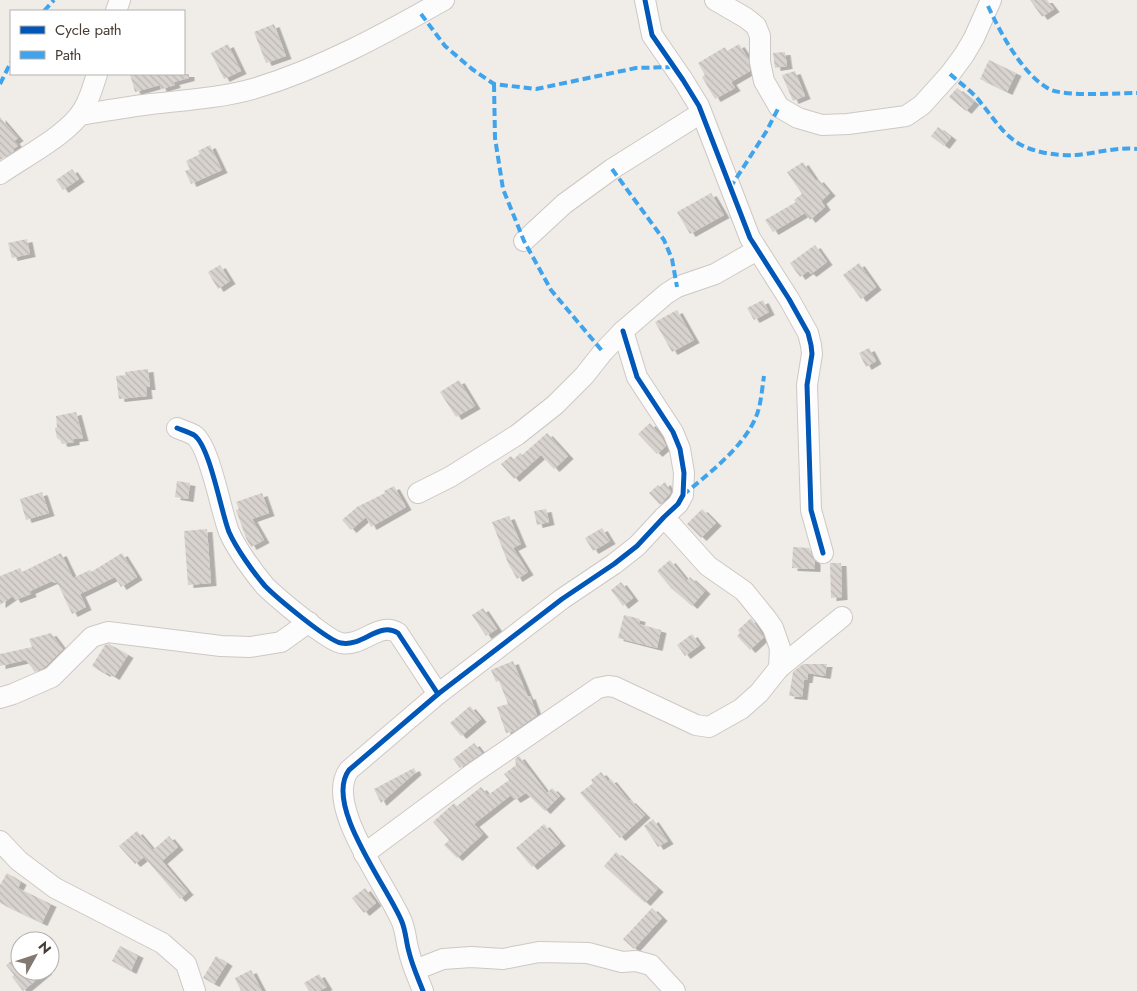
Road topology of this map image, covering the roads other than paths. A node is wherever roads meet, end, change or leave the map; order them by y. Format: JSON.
{"nodes":[{"id":1,"x":444,"y":0,"type":"edge"},
{"id":2,"x":645,"y":0,"type":"edge"},
{"id":3,"x":715,"y":0,"type":"edge"},
{"id":4,"x":991,"y":0,"type":"edge"},
{"id":5,"x":97,"y":75,"type":"edge"},
{"id":6,"x":701,"y":112,"type":"junction"},
{"id":7,"x":80,"y":115,"type":"junction"},
{"id":8,"x":0,"y":174,"type":"edge"},
{"id":9,"x":524,"y":241,"type":"dead end"},
{"id":10,"x":757,"y":250,"type":"junction"},
{"id":11,"x":622,"y":331,"type":"junction"},
{"id":12,"x":177,"y":428,"type":"dead end"},
{"id":13,"x":418,"y":493,"type":"dead end"},
{"id":14,"x":664,"y":517,"type":"junction"},
{"id":15,"x":823,"y":553,"type":"dead end"},
{"id":16,"x":842,"y":617,"type":"dead end"},
{"id":17,"x":309,"y":622,"type":"junction"},
{"id":18,"x":779,"y":668,"type":"junction"},
{"id":19,"x":438,"y":694,"type":"junction"},
{"id":20,"x":0,"y":698,"type":"edge"},
{"id":21,"x":0,"y":842,"type":"edge"},
{"id":22,"x":364,"y":854,"type":"junction"},
{"id":23,"x":415,"y":970,"type":"junction"},
{"id":24,"x":195,"y":991,"type":"edge"},
{"id":25,"x":423,"y":991,"type":"edge"},
{"id":26,"x":675,"y":991,"type":"edge"}],
"edges":[{"from":1,"to":7,"type":"street"},
{"from":2,"to":6,"type":"street"},
{"from":3,"to":4,"type":"street"},
{"from":5,"to":7,"type":"street"},
{"from":6,"to":9,"type":"street"},
{"from":6,"to":10,"type":"street"},
{"from":7,"to":8,"type":"street"},
{"from":10,"to":11,"type":"street"},
{"from":10,"to":15,"type":"street"},
{"from":11,"to":13,"type":"street"},
{"from":11,"to":14,"type":"street"},
{"from":12,"to":17,"type":"street"},
{"from":14,"to":18,"type":"street"},
{"from":14,"to":19,"type":"street"},
{"from":16,"to":18,"type":"street"},
{"from":17,"to":19,"type":"street"},
{"from":17,"to":20,"type":"street"},
{"from":18,"to":22,"type":"street"},
{"from":19,"to":22,"type":"street"},
{"from":21,"to":24,"type":"street"},
{"from":22,"to":23,"type":"street"},
{"from":23,"to":25,"type":"street"},
{"from":23,"to":26,"type":"street"}]}
